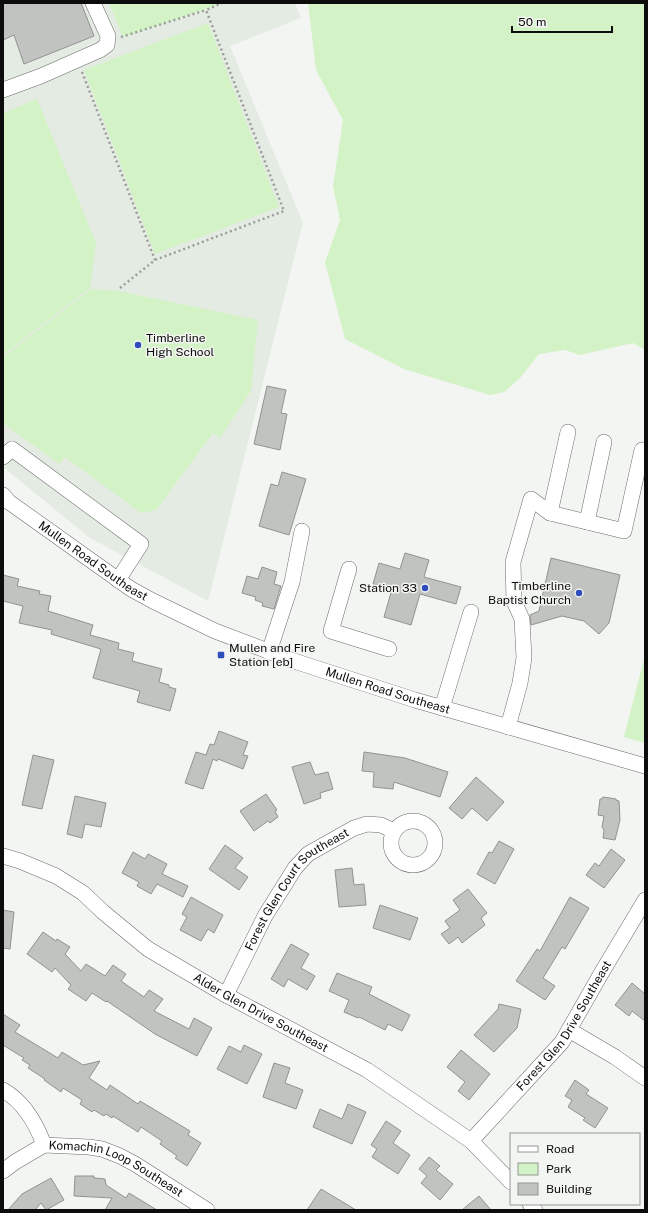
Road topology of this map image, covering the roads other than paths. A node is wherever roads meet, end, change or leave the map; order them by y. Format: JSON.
{"nodes":[{"id":1,"x":93,"y":3,"type":"edge"},
{"id":2,"x":3,"y":90,"type":"edge"},
{"id":3,"x":568,"y":432,"type":"dead end"},
{"id":4,"x":604,"y":442,"type":"dead end"},
{"id":5,"x":642,"y":450,"type":"dead end"},
{"id":6,"x":7,"y":453,"type":"edge"},
{"id":7,"x":5,"y":502,"type":"edge"},
{"id":8,"x":550,"y":513,"type":"junction"},
{"id":9,"x":587,"y":522,"type":"junction"},
{"id":10,"x":302,"y":530,"type":"dead end"},
{"id":11,"x":349,"y":569,"type":"dead end"},
{"id":12,"x":118,"y":580,"type":"junction"},
{"id":13,"x":471,"y":612,"type":"dead end"},
{"id":14,"x":389,"y":648,"type":"dead end"},
{"id":15,"x":269,"y":652,"type":"junction"},
{"id":16,"x":442,"y":708,"type":"junction"},
{"id":17,"x":508,"y":727,"type":"junction"},
{"id":18,"x":645,"y":766,"type":"edge"},
{"id":19,"x":394,"y":831,"type":"dead end"},
{"id":20,"x":3,"y":856,"type":"edge"},
{"id":21,"x":645,"y":900,"type":"edge"},
{"id":22,"x":226,"y":995,"type":"junction"},
{"id":23,"x":569,"y":1030,"type":"junction"},
{"id":24,"x":645,"y":1078,"type":"edge"},
{"id":25,"x":3,"y":1090,"type":"edge"},
{"id":26,"x":471,"y":1141,"type":"junction"},
{"id":27,"x":44,"y":1145,"type":"junction"},
{"id":28,"x":3,"y":1171,"type":"edge"},
{"id":29,"x":510,"y":1181,"type":"edge"},
{"id":30,"x":207,"y":1210,"type":"edge"}],
"edges":[{"from":1,"to":2,"type":"street"},
{"from":3,"to":8,"type":"street"},
{"from":4,"to":9,"type":"street"},
{"from":5,"to":9,"type":"street"},
{"from":6,"to":12,"type":"street"},
{"from":7,"to":12,"type":"street","name":"Mullen Road Southeast"},
{"from":8,"to":9,"type":"street"},
{"from":8,"to":17,"type":"street"},
{"from":10,"to":15,"type":"street"},
{"from":11,"to":14,"type":"street"},
{"from":12,"to":15,"type":"street","name":"Mullen Road Southeast"},
{"from":13,"to":16,"type":"street"},
{"from":15,"to":16,"type":"street","name":"Mullen Road Southeast"},
{"from":16,"to":17,"type":"street","name":"Mullen Road Southeast"},
{"from":17,"to":18,"type":"street","name":"Mullen Road Southeast"},
{"from":19,"to":22,"type":"street","name":"Forest Glen Court Southeast"},
{"from":20,"to":22,"type":"street","name":"Alder Glen Drive Southeast"},
{"from":21,"to":23,"type":"street","name":"Forest Glen Drive Southeast"},
{"from":22,"to":26,"type":"street","name":"Alder Glen Drive Southeast"},
{"from":23,"to":24,"type":"street"},
{"from":23,"to":26,"type":"street","name":"Forest Glen Drive Southeast"},
{"from":25,"to":27,"type":"street"},
{"from":26,"to":29,"type":"street","name":"Alder Glen Drive Southeast"},
{"from":27,"to":28,"type":"street","name":"Komachin Loop Southeast"},
{"from":27,"to":30,"type":"street","name":"Komachin Loop Southeast"}]}
